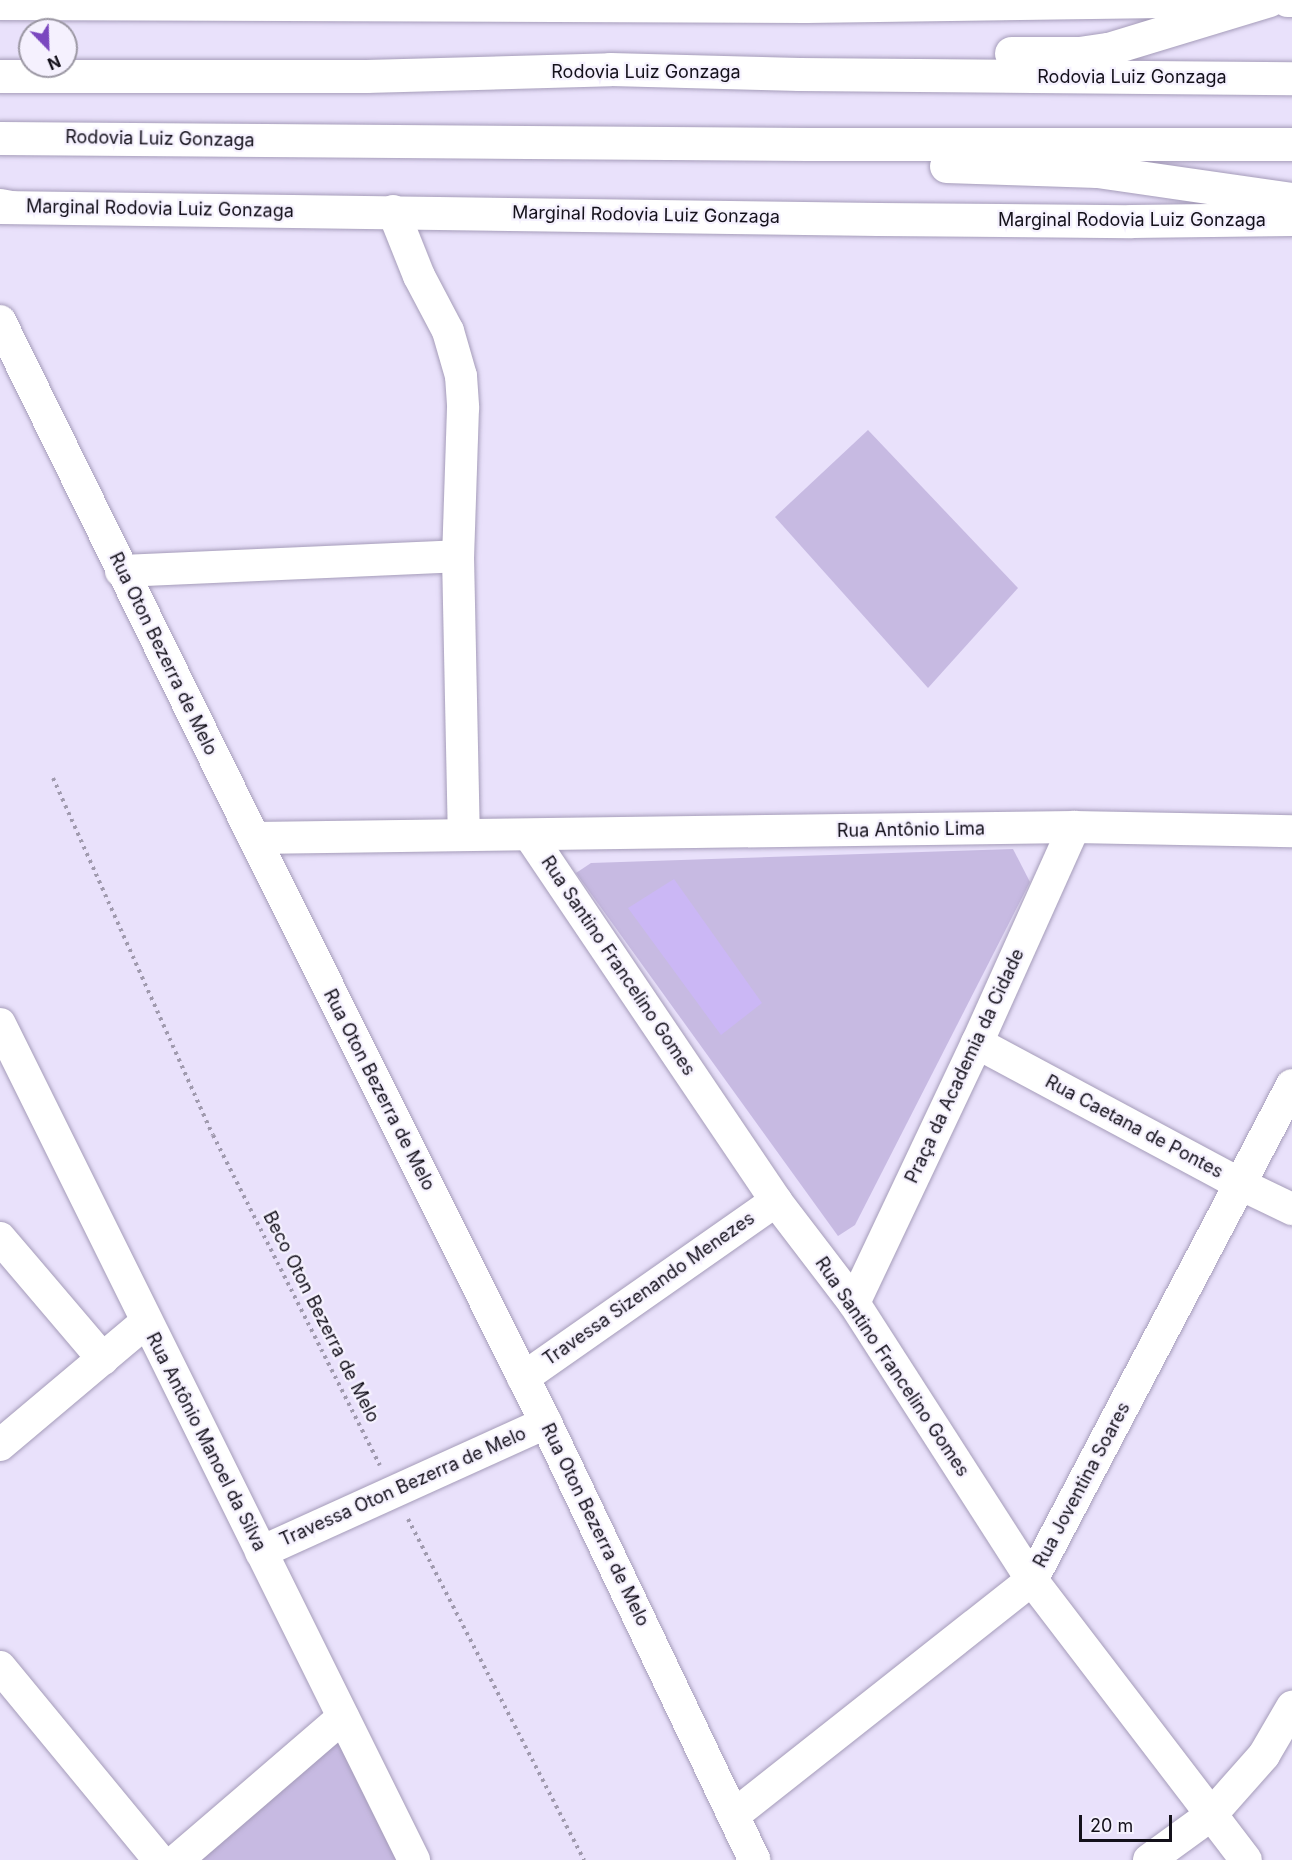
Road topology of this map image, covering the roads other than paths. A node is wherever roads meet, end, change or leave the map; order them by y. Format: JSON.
{"nodes":[{"id":1,"x":1253,"y":0,"type":"edge"},
{"id":2,"x":1269,"y":0,"type":"edge"},
{"id":3,"x":1287,"y":0,"type":"edge"},
{"id":4,"x":1292,"y":0,"type":"edge"},
{"id":5,"x":0,"y":3,"type":"edge"},
{"id":6,"x":610,"y":69,"type":"junction"},
{"id":7,"x":0,"y":76,"type":"edge"},
{"id":8,"x":1292,"y":78,"type":"edge"},
{"id":9,"x":0,"y":138,"type":"edge"},
{"id":10,"x":808,"y":144,"type":"junction"},
{"id":11,"x":1292,"y":144,"type":"edge"},
{"id":12,"x":1292,"y":199,"type":"edge"},
{"id":13,"x":4,"y":207,"type":"edge"},
{"id":14,"x":393,"y":211,"type":"junction"},
{"id":15,"x":1292,"y":219,"type":"edge"},
{"id":16,"x":0,"y":321,"type":"edge"},
{"id":17,"x":458,"y":556,"type":"junction"},
{"id":18,"x":121,"y":571,"type":"junction"},
{"id":19,"x":1074,"y":827,"type":"junction"},
{"id":20,"x":1292,"y":831,"type":"edge"},
{"id":21,"x":464,"y":834,"type":"junction"},
{"id":22,"x":530,"y":836,"type":"junction"},
{"id":23,"x":254,"y":838,"type":"junction"},
{"id":24,"x":0,"y":1024,"type":"edge"},
{"id":25,"x":977,"y":1043,"type":"junction"},
{"id":26,"x":1292,"y":1084,"type":"edge"},
{"id":27,"x":1240,"y":1184,"type":"junction"},
{"id":28,"x":776,"y":1201,"type":"junction"},
{"id":29,"x":1292,"y":1209,"type":"edge"},
{"id":30,"x":0,"y":1238,"type":"edge"},
{"id":31,"x":854,"y":1303,"type":"junction"},
{"id":32,"x":146,"y":1322,"type":"junction"},
{"id":33,"x":103,"y":1359,"type":"junction"},
{"id":34,"x":523,"y":1378,"type":"junction"},
{"id":35,"x":546,"y":1422,"type":"junction"},
{"id":36,"x":0,"y":1445,"type":"edge"},
{"id":37,"x":261,"y":1552,"type":"junction"},
{"id":38,"x":1032,"y":1580,"type":"junction"},
{"id":39,"x":0,"y":1667,"type":"edge"},
{"id":40,"x":1292,"y":1707,"type":"edge"},
{"id":41,"x":343,"y":1717,"type":"junction"},
{"id":42,"x":734,"y":1815,"type":"junction"},
{"id":43,"x":1211,"y":1815,"type":"junction"},
{"id":44,"x":159,"y":1860,"type":"edge"},
{"id":45,"x":177,"y":1860,"type":"edge"},
{"id":46,"x":414,"y":1860,"type":"edge"},
{"id":47,"x":754,"y":1860,"type":"edge"},
{"id":48,"x":1149,"y":1860,"type":"edge"},
{"id":49,"x":1246,"y":1860,"type":"edge"}],
"edges":[{"from":1,"to":5,"type":"main road"},
{"from":2,"to":6,"type":"main road"},
{"from":3,"to":4,"type":"main road"},
{"from":6,"to":7,"type":"main road","name":"Rodovia Luiz Gonzaga"},
{"from":6,"to":8,"type":"main road","name":"Rodovia Luiz Gonzaga"},
{"from":9,"to":10,"type":"main road","name":"Rodovia Luiz Gonzaga"},
{"from":10,"to":11,"type":"main road","name":"Rodovia Luiz Gonzaga"},
{"from":10,"to":12,"type":"main road"},
{"from":13,"to":14,"type":"main road","name":"Marginal Rodovia Luiz Gonzaga"},
{"from":14,"to":15,"type":"main road","name":"Marginal Rodovia Luiz Gonzaga"},
{"from":14,"to":17,"type":"street"},
{"from":16,"to":18,"type":"street","name":"Rua Oton Bezerra de Melo"},
{"from":17,"to":18,"type":"street"},
{"from":17,"to":21,"type":"street"},
{"from":18,"to":23,"type":"street","name":"Rua Oton Bezerra de Melo"},
{"from":19,"to":20,"type":"street","name":"Rua Antônio Lima"},
{"from":19,"to":22,"type":"street","name":"Rua Antônio Lima"},
{"from":19,"to":25,"type":"street","name":"Praça da Academia da Cidade"},
{"from":21,"to":22,"type":"street","name":"Rua Antônio Lima"},
{"from":21,"to":23,"type":"street","name":"Rua Antônio Lima"},
{"from":22,"to":28,"type":"street","name":"Rua Santino Francelino Gomes"},
{"from":23,"to":34,"type":"street","name":"Rua Oton Bezerra de Melo"},
{"from":24,"to":32,"type":"street","name":"Rua Antônio Manoel da Silva"},
{"from":25,"to":27,"type":"street","name":"Rua Caetana de Pontes"},
{"from":25,"to":31,"type":"street","name":"Praça da Academia da Cidade"},
{"from":26,"to":27,"type":"street","name":"Rua Joventina Soares"},
{"from":27,"to":29,"type":"street","name":"Rua Caetana de Pontes"},
{"from":27,"to":38,"type":"street","name":"Rua Joventina Soares"},
{"from":28,"to":31,"type":"street","name":"Rua Santino Francelino Gomes"},
{"from":28,"to":34,"type":"street","name":"Travessa Sizenando Menezes"},
{"from":30,"to":33,"type":"street"},
{"from":31,"to":38,"type":"street","name":"Rua Santino Francelino Gomes"},
{"from":32,"to":33,"type":"street"},
{"from":32,"to":37,"type":"street","name":"Rua Antônio Manoel da Silva"},
{"from":33,"to":36,"type":"street"},
{"from":34,"to":35,"type":"street","name":"Rua Oton Bezerra de Melo"},
{"from":35,"to":37,"type":"street","name":"Travessa Oton Bezerra de Melo"},
{"from":35,"to":42,"type":"street","name":"Rua Oton Bezerra de Melo"},
{"from":37,"to":41,"type":"street","name":"Rua Antônio Manoel da Silva"},
{"from":38,"to":42,"type":"street","name":"Rua Joventina Soares"},
{"from":38,"to":43,"type":"street","name":"Rua Santino Francelino Gomes"},
{"from":39,"to":44,"type":"street"},
{"from":40,"to":43,"type":"street"},
{"from":41,"to":45,"type":"street"},
{"from":41,"to":46,"type":"street","name":"Rua Antônio Manoel da Silva"},
{"from":42,"to":47,"type":"street","name":"Rua Oton Bezerra de Melo"},
{"from":43,"to":48,"type":"street"},
{"from":43,"to":49,"type":"street","name":"Rua Santino Francelino Gomes"}]}
